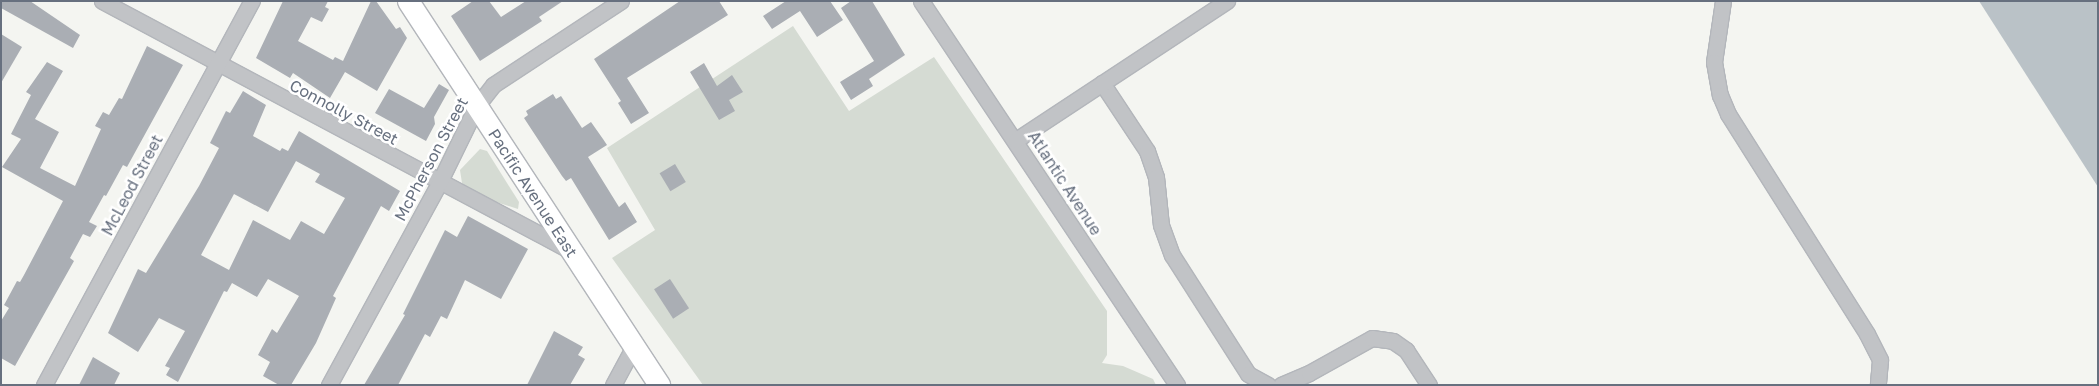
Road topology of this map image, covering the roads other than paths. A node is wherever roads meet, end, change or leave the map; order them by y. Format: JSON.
{"nodes":[{"id":1,"x":102,"y":1,"type":"edge"},
{"id":2,"x":252,"y":1,"type":"edge"},
{"id":3,"x":408,"y":1,"type":"edge"},
{"id":4,"x":621,"y":1,"type":"edge"},
{"id":5,"x":921,"y":1,"type":"edge"},
{"id":6,"x":1227,"y":1,"type":"edge"},
{"id":7,"x":1723,"y":1,"type":"edge"},
{"id":8,"x":217,"y":64,"type":"junction"},
{"id":9,"x":1102,"y":83,"type":"junction"},
{"id":10,"x":476,"y":107,"type":"junction"},
{"id":11,"x":1016,"y":140,"type":"junction"},
{"id":12,"x":439,"y":183,"type":"junction"},
{"id":13,"x":571,"y":251,"type":"junction"},
{"id":14,"x":634,"y":346,"type":"junction"},
{"id":15,"x":44,"y":385,"type":"edge"},
{"id":16,"x":329,"y":385,"type":"edge"},
{"id":17,"x":613,"y":385,"type":"edge"},
{"id":18,"x":659,"y":385,"type":"edge"},
{"id":19,"x":1177,"y":385,"type":"edge"},
{"id":20,"x":1268,"y":385,"type":"edge"},
{"id":21,"x":1281,"y":385,"type":"edge"},
{"id":22,"x":1429,"y":385,"type":"edge"},
{"id":23,"x":1878,"y":385,"type":"edge"}],
"edges":[{"from":1,"to":8,"type":"street","name":"Connolly Street"},
{"from":2,"to":8,"type":"street","name":"McLeod Street"},
{"from":3,"to":10,"type":"street","name":"Pacific Avenue East"},
{"from":4,"to":10,"type":"street","name":"McPherson Street"},
{"from":5,"to":11,"type":"street","name":"Atlantic Avenue"},
{"from":6,"to":9,"type":"street"},
{"from":7,"to":23,"type":"street"},
{"from":8,"to":12,"type":"street","name":"Connolly Street"},
{"from":8,"to":15,"type":"street","name":"McLeod Street"},
{"from":9,"to":11,"type":"street"},
{"from":9,"to":20,"type":"street"},
{"from":10,"to":12,"type":"street","name":"McPherson Street"},
{"from":10,"to":13,"type":"street","name":"Pacific Avenue East"},
{"from":11,"to":19,"type":"street","name":"Atlantic Avenue"},
{"from":12,"to":13,"type":"street","name":"Connolly Street"},
{"from":12,"to":16,"type":"street","name":"McPherson Street"},
{"from":13,"to":14,"type":"street","name":"Pacific Avenue East"},
{"from":14,"to":17,"type":"street"},
{"from":14,"to":18,"type":"street","name":"Pacific Avenue East"},
{"from":21,"to":22,"type":"street"}]}
